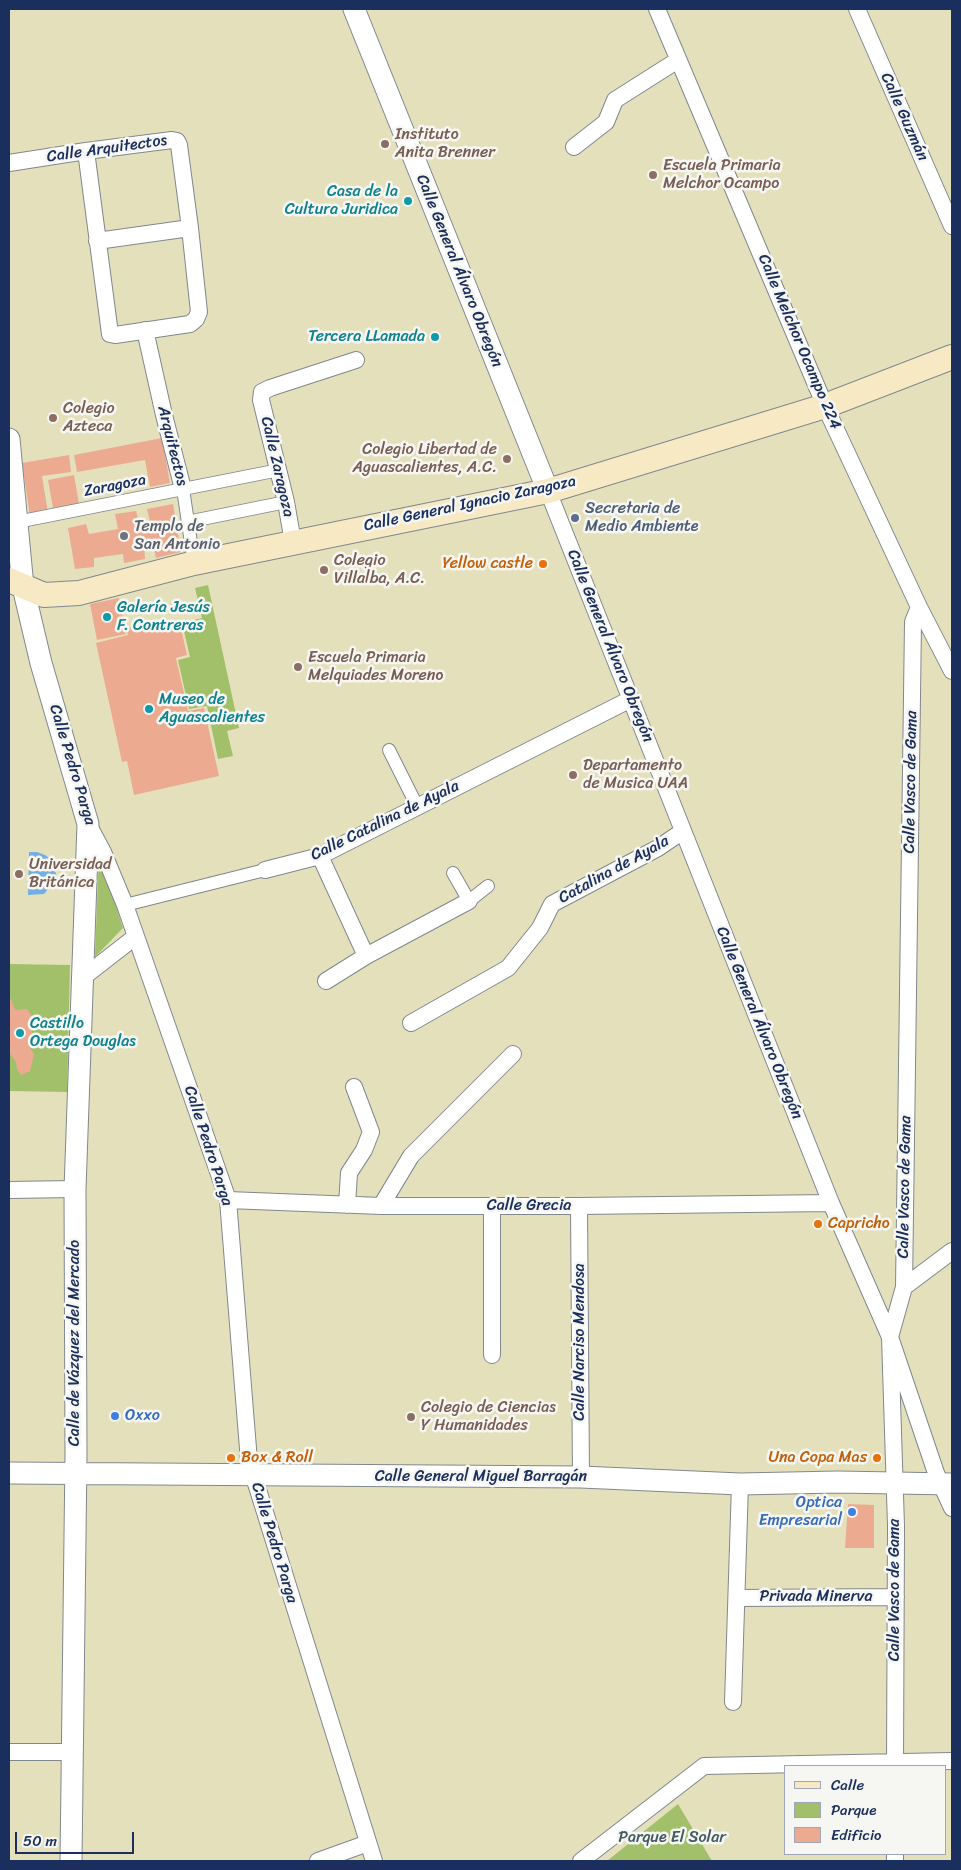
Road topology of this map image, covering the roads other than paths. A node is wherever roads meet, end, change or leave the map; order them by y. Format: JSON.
{"nodes":[{"id":1,"x":354,"y":9,"type":"edge"},
{"id":2,"x":657,"y":9,"type":"edge"},
{"id":3,"x":857,"y":9,"type":"edge"},
{"id":4,"x":678,"y":60,"type":"junction"},
{"id":5,"x":574,"y":147,"type":"dead end"},
{"id":6,"x":86,"y":151,"type":"junction"},
{"id":7,"x":9,"y":163,"type":"edge"},
{"id":8,"x":952,"y":226,"type":"edge"},
{"id":9,"x":190,"y":228,"type":"junction"},
{"id":10,"x":97,"y":241,"type":"junction"},
{"id":11,"x":145,"y":330,"type":"junction"},
{"id":12,"x":952,"y":357,"type":"edge"},
{"id":13,"x":356,"y":360,"type":"dead end"},
{"id":14,"x":825,"y":406,"type":"junction"},
{"id":15,"x":9,"y":439,"type":"edge"},
{"id":16,"x":279,"y":470,"type":"junction"},
{"id":17,"x":183,"y":488,"type":"junction"},
{"id":18,"x":548,"y":491,"type":"junction"},
{"id":19,"x":286,"y":502,"type":"junction"},
{"id":20,"x":17,"y":522,"type":"junction"},
{"id":21,"x":187,"y":522,"type":"junction"},
{"id":22,"x":293,"y":542,"type":"junction"},
{"id":23,"x":194,"y":563,"type":"junction"},
{"id":24,"x":16,"y":584,"type":"edge"},
{"id":25,"x":919,"y":607,"type":"junction"},
{"id":26,"x":952,"y":671,"type":"edge"},
{"id":27,"x":631,"y":698,"type":"junction"},
{"id":28,"x":389,"y":750,"type":"dead end"},
{"id":29,"x":417,"y":806,"type":"junction"},
{"id":30,"x":88,"y":824,"type":"junction"},
{"id":31,"x":684,"y":831,"type":"junction"},
{"id":32,"x":320,"y":856,"type":"junction"},
{"id":33,"x":266,"y":870,"type":"joint"},
{"id":34,"x":453,"y":873,"type":"dead end"},
{"id":35,"x":488,"y":886,"type":"dead end"},
{"id":36,"x":469,"y":902,"type":"junction"},
{"id":37,"x":124,"y":905,"type":"junction"},
{"id":38,"x":135,"y":937,"type":"junction"},
{"id":39,"x":366,"y":956,"type":"junction"},
{"id":40,"x":82,"y":978,"type":"junction"},
{"id":41,"x":326,"y":981,"type":"dead end"},
{"id":42,"x":411,"y":1023,"type":"dead end"},
{"id":43,"x":513,"y":1054,"type":"dead end"},
{"id":44,"x":354,"y":1087,"type":"dead end"},
{"id":45,"x":75,"y":1189,"type":"junction"},
{"id":46,"x":9,"y":1190,"type":"edge"},
{"id":47,"x":228,"y":1200,"type":"junction"},
{"id":48,"x":831,"y":1203,"type":"junction"},
{"id":49,"x":347,"y":1206,"type":"junction"},
{"id":50,"x":381,"y":1206,"type":"junction"},
{"id":51,"x":492,"y":1206,"type":"junction"},
{"id":52,"x":579,"y":1206,"type":"junction"},
{"id":53,"x":952,"y":1252,"type":"edge"},
{"id":54,"x":904,"y":1287,"type":"junction"},
{"id":55,"x":890,"y":1337,"type":"junction"},
{"id":56,"x":492,"y":1355,"type":"dead end"},
{"id":57,"x":9,"y":1473,"type":"edge"},
{"id":58,"x":74,"y":1474,"type":"junction"},
{"id":59,"x":253,"y":1476,"type":"junction"},
{"id":60,"x":580,"y":1477,"type":"junction"},
{"id":61,"x":740,"y":1484,"type":"junction"},
{"id":62,"x":895,"y":1484,"type":"junction"},
{"id":63,"x":947,"y":1484,"type":"edge"},
{"id":64,"x":952,"y":1508,"type":"edge"},
{"id":65,"x":896,"y":1597,"type":"junction"},
{"id":66,"x":737,"y":1598,"type":"junction"},
{"id":67,"x":734,"y":1702,"type":"dead end"},
{"id":68,"x":9,"y":1752,"type":"edge"},
{"id":69,"x":73,"y":1752,"type":"junction"},
{"id":70,"x":952,"y":1760,"type":"edge"},
{"id":71,"x":895,"y":1764,"type":"edge"},
{"id":72,"x":784,"y":1765,"type":"edge"},
{"id":73,"x":800,"y":1765,"type":"edge"},
{"id":74,"x":368,"y":1843,"type":"junction"},
{"id":75,"x":71,"y":1861,"type":"edge"},
{"id":76,"x":318,"y":1861,"type":"edge"},
{"id":77,"x":374,"y":1861,"type":"edge"},
{"id":78,"x":581,"y":1861,"type":"edge"}],
"edges":[{"from":1,"to":18,"type":"street","name":"Calle General Álvaro Obregón"},
{"from":2,"to":4,"type":"street","name":"Calle Melchor Ocampo 224"},
{"from":3,"to":8,"type":"street","name":"Calle Guzmán"},
{"from":4,"to":5,"type":"street"},
{"from":4,"to":14,"type":"street","name":"Calle Melchor Ocampo 224"},
{"from":6,"to":7,"type":"street","name":"Calle Arquitectos"},
{"from":6,"to":9,"type":"street","name":"Calle Arquitectos"},
{"from":6,"to":10,"type":"street"},
{"from":9,"to":10,"type":"street"},
{"from":9,"to":11,"type":"street","name":"Calle Arquitectos"},
{"from":10,"to":11,"type":"street"},
{"from":11,"to":17,"type":"street","name":"Arquitectos"},
{"from":12,"to":14,"type":"main road","name":"Calle General Ignacio Zaragoza"},
{"from":13,"to":16,"type":"street","name":"Calle Zaragoza"},
{"from":14,"to":18,"type":"main road","name":"Calle General Ignacio Zaragoza"},
{"from":14,"to":25,"type":"street","name":"Calle Melchor Ocampo 224"},
{"from":15,"to":20,"type":"street","name":"Calle Pedro Parga"},
{"from":16,"to":17,"type":"street","name":"Zaragoza"},
{"from":16,"to":19,"type":"street","name":"Calle Zaragoza"},
{"from":17,"to":20,"type":"street","name":"Zaragoza"},
{"from":17,"to":21,"type":"street","name":"Arquitectos"},
{"from":18,"to":22,"type":"main road","name":"Calle General Ignacio Zaragoza"},
{"from":18,"to":27,"type":"street","name":"Calle General Álvaro Obregón"},
{"from":19,"to":21,"type":"street"},
{"from":19,"to":22,"type":"street","name":"Calle Zaragoza"},
{"from":20,"to":24,"type":"street","name":"Calle Pedro Parga"},
{"from":21,"to":23,"type":"street","name":"Arquitectos"},
{"from":22,"to":23,"type":"main road","name":"Calle General Ignacio Zaragoza"},
{"from":23,"to":24,"type":"main road","name":"Calle General Ignacio Zaragoza"},
{"from":24,"to":30,"type":"street","name":"Calle Pedro Parga"},
{"from":25,"to":26,"type":"street","name":"Calle Melchor Ocampo 224"},
{"from":25,"to":54,"type":"street","name":"Calle Vasco de Gama"},
{"from":27,"to":29,"type":"street","name":"Calle Catalina de Ayala"},
{"from":27,"to":31,"type":"street","name":"Calle General Álvaro Obregón"},
{"from":28,"to":29,"type":"street"},
{"from":29,"to":32,"type":"street","name":"Calle Catalina de Ayala"},
{"from":30,"to":37,"type":"street","name":"Calle Pedro Parga"},
{"from":30,"to":40,"type":"street","name":"Calle de Vázquez del Mercado"},
{"from":31,"to":42,"type":"street","name":"Catalina de Ayala"},
{"from":31,"to":48,"type":"street","name":"Calle General Álvaro Obregón"},
{"from":32,"to":33,"type":"street","name":"Calle Catalina de Ayala"},
{"from":32,"to":39,"type":"street"},
{"from":33,"to":37,"type":"street","name":"Calle Catalina de Ayala"},
{"from":34,"to":36,"type":"street"},
{"from":35,"to":36,"type":"street"},
{"from":36,"to":39,"type":"street"},
{"from":37,"to":38,"type":"street","name":"Calle Pedro Parga"},
{"from":38,"to":40,"type":"street"},
{"from":38,"to":47,"type":"street","name":"Calle Pedro Parga"},
{"from":39,"to":41,"type":"street"},
{"from":40,"to":45,"type":"street","name":"Calle de Vázquez del Mercado"},
{"from":43,"to":50,"type":"street"},
{"from":44,"to":49,"type":"street"},
{"from":45,"to":46,"type":"street"},
{"from":45,"to":58,"type":"street","name":"Calle de Vázquez del Mercado"},
{"from":47,"to":49,"type":"street","name":"Calle Grecia"},
{"from":47,"to":59,"type":"street","name":"Calle Pedro Parga"},
{"from":48,"to":52,"type":"street","name":"Calle Grecia"},
{"from":48,"to":55,"type":"street","name":"Calle General Álvaro Obregón"},
{"from":49,"to":50,"type":"street","name":"Calle Grecia"},
{"from":50,"to":51,"type":"street","name":"Calle Grecia"},
{"from":51,"to":52,"type":"street","name":"Calle Grecia"},
{"from":51,"to":56,"type":"street"},
{"from":52,"to":60,"type":"street","name":"Calle Narciso Mendosa"},
{"from":53,"to":54,"type":"street"},
{"from":54,"to":55,"type":"street","name":"Calle Vasco de Gama"},
{"from":55,"to":62,"type":"street","name":"Calle Vasco de Gama"},
{"from":55,"to":63,"type":"street","name":"Calle General Álvaro Obregón"},
{"from":57,"to":58,"type":"street","name":"Calle General Miguel Barragán"},
{"from":58,"to":59,"type":"street","name":"Calle General Miguel Barragán"},
{"from":58,"to":69,"type":"street","name":"Calle de Vázquez del Mercado"},
{"from":59,"to":60,"type":"street","name":"Calle General Miguel Barragán"},
{"from":59,"to":74,"type":"street","name":"Calle Pedro Parga"},
{"from":60,"to":61,"type":"street","name":"Calle General Miguel Barragán"},
{"from":61,"to":62,"type":"street","name":"Calle General Miguel Barragán"},
{"from":61,"to":66,"type":"street","name":"Privada Minerva"},
{"from":62,"to":63,"type":"street","name":"Calle General Miguel Barragán"},
{"from":62,"to":65,"type":"street","name":"Calle Vasco de Gama"},
{"from":63,"to":64,"type":"street","name":"Calle General Álvaro Obregón"},
{"from":65,"to":66,"type":"street","name":"Privada Minerva"},
{"from":65,"to":71,"type":"street","name":"Calle Vasco de Gama"},
{"from":66,"to":67,"type":"street","name":"Privada Minerva"},
{"from":68,"to":69,"type":"street"},
{"from":69,"to":75,"type":"street","name":"Calle de Vázquez del Mercado"},
{"from":70,"to":71,"type":"street"},
{"from":71,"to":73,"type":"street"},
{"from":72,"to":78,"type":"street"},
{"from":74,"to":76,"type":"street"},
{"from":74,"to":77,"type":"street","name":"Calle Pedro Parga"}]}
